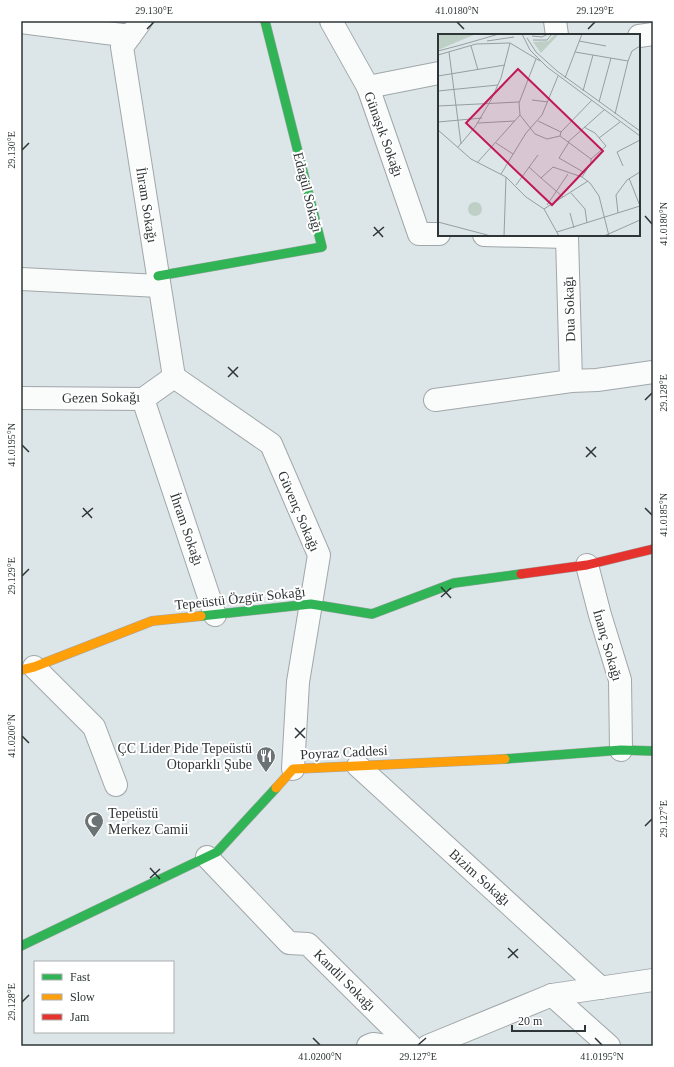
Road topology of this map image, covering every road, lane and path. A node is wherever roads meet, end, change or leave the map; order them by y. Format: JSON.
{"nodes":[{"id":1,"x":265,"y":21,"type":"edge"},
{"id":2,"x":331,"y":21,"type":"edge"},
{"id":3,"x":555,"y":21,"type":"edge"},
{"id":4,"x":21,"y":22,"type":"edge"},
{"id":5,"x":136,"y":28,"type":"edge"},
{"id":6,"x":557,"y":34,"type":"edge"},
{"id":7,"x":653,"y":34,"type":"edge"},
{"id":8,"x":640,"y":36,"type":"edge"},
{"id":9,"x":438,"y":73,"type":"edge"},
{"id":10,"x":368,"y":88,"type":"junction"},
{"id":11,"x":438,"y":234,"type":"edge"},
{"id":12,"x":567,"y":236,"type":"edge"},
{"id":13,"x":21,"y":279,"type":"edge"},
{"id":14,"x":158,"y":281,"type":"junction"},
{"id":15,"x":653,"y":372,"type":"edge"},
{"id":16,"x":174,"y":377,"type":"junction"},
{"id":17,"x":571,"y":381,"type":"junction"},
{"id":18,"x":21,"y":398,"type":"edge"},
{"id":19,"x":143,"y":399,"type":"junction"},
{"id":20,"x":435,"y":400,"type":"dead end"},
{"id":21,"x":653,"y":549,"type":"edge"},
{"id":22,"x":587,"y":565,"type":"junction"},
{"id":23,"x":311,"y":604,"type":"junction"},
{"id":24,"x":215,"y":615,"type":"junction"},
{"id":25,"x":28,"y":669,"type":"edge"},
{"id":26,"x":622,"y":750,"type":"junction"},
{"id":27,"x":653,"y":751,"type":"edge"},
{"id":28,"x":358,"y":766,"type":"junction"},
{"id":29,"x":293,"y":769,"type":"junction"},
{"id":30,"x":116,"y":785,"type":"dead end"},
{"id":31,"x":207,"y":857,"type":"junction"},
{"id":32,"x":21,"y":946,"type":"edge"},
{"id":33,"x":653,"y":980,"type":"edge"},
{"id":34,"x":601,"y":988,"type":"junction"},
{"id":35,"x":552,"y":996,"type":"junction"},
{"id":36,"x":368,"y":1046,"type":"edge"},
{"id":37,"x":386,"y":1046,"type":"edge"},
{"id":38,"x":411,"y":1046,"type":"edge"},
{"id":39,"x":428,"y":1046,"type":"edge"},
{"id":40,"x":609,"y":1046,"type":"edge"}],
"edges":[{"from":1,"to":14,"type":"street","name":"Edagül Sokağı"},
{"from":2,"to":10,"type":"street","name":"Günaşık Sokağı"},
{"from":3,"to":6,"type":"street"},
{"from":4,"to":5,"type":"street"},
{"from":5,"to":14,"type":"street","name":"İhram Sokağı"},
{"from":7,"to":8,"type":"street"},
{"from":9,"to":10,"type":"street"},
{"from":10,"to":11,"type":"street","name":"Günaşık Sokağı"},
{"from":12,"to":17,"type":"street","name":"Dua Sokağı"},
{"from":13,"to":14,"type":"street","name":"Edagül Sokağı"},
{"from":14,"to":16,"type":"street","name":"İhram Sokağı"},
{"from":15,"to":17,"type":"street"},
{"from":16,"to":19,"type":"street","name":"Gezen Sokağı"},
{"from":16,"to":23,"type":"street","name":"Güvenç Sokağı"},
{"from":17,"to":20,"type":"street"},
{"from":18,"to":19,"type":"street","name":"Gezen Sokağı"},
{"from":19,"to":24,"type":"street","name":"İhram Sokağı"},
{"from":21,"to":22,"type":"street","name":"Tepeüstü Özgür Sokağı"},
{"from":22,"to":23,"type":"street","name":"Tepeüstü Özgür Sokağı"},
{"from":22,"to":26,"type":"street","name":"İnanç Sokağı"},
{"from":23,"to":24,"type":"street","name":"Tepeüstü Özgür Sokağı"},
{"from":23,"to":29,"type":"street","name":"Güvenç Sokağı"},
{"from":24,"to":25,"type":"street","name":"Tepeüstü Özgür Sokağı"},
{"from":25,"to":30,"type":"street"},
{"from":26,"to":27,"type":"street","name":"Poyraz Caddesi"},
{"from":26,"to":28,"type":"street","name":"Poyraz Caddesi"},
{"from":28,"to":29,"type":"street","name":"Poyraz Caddesi"},
{"from":28,"to":34,"type":"street","name":"Bizim Sokağı"},
{"from":29,"to":31,"type":"street","name":"Poyraz Caddesi"},
{"from":31,"to":32,"type":"street","name":"Poyraz Caddesi"},
{"from":31,"to":38,"type":"street","name":"Kandil Sokağı"},
{"from":33,"to":34,"type":"street"},
{"from":34,"to":35,"type":"street"},
{"from":35,"to":39,"type":"street"},
{"from":35,"to":40,"type":"street"},
{"from":36,"to":37,"type":"street"}]}
